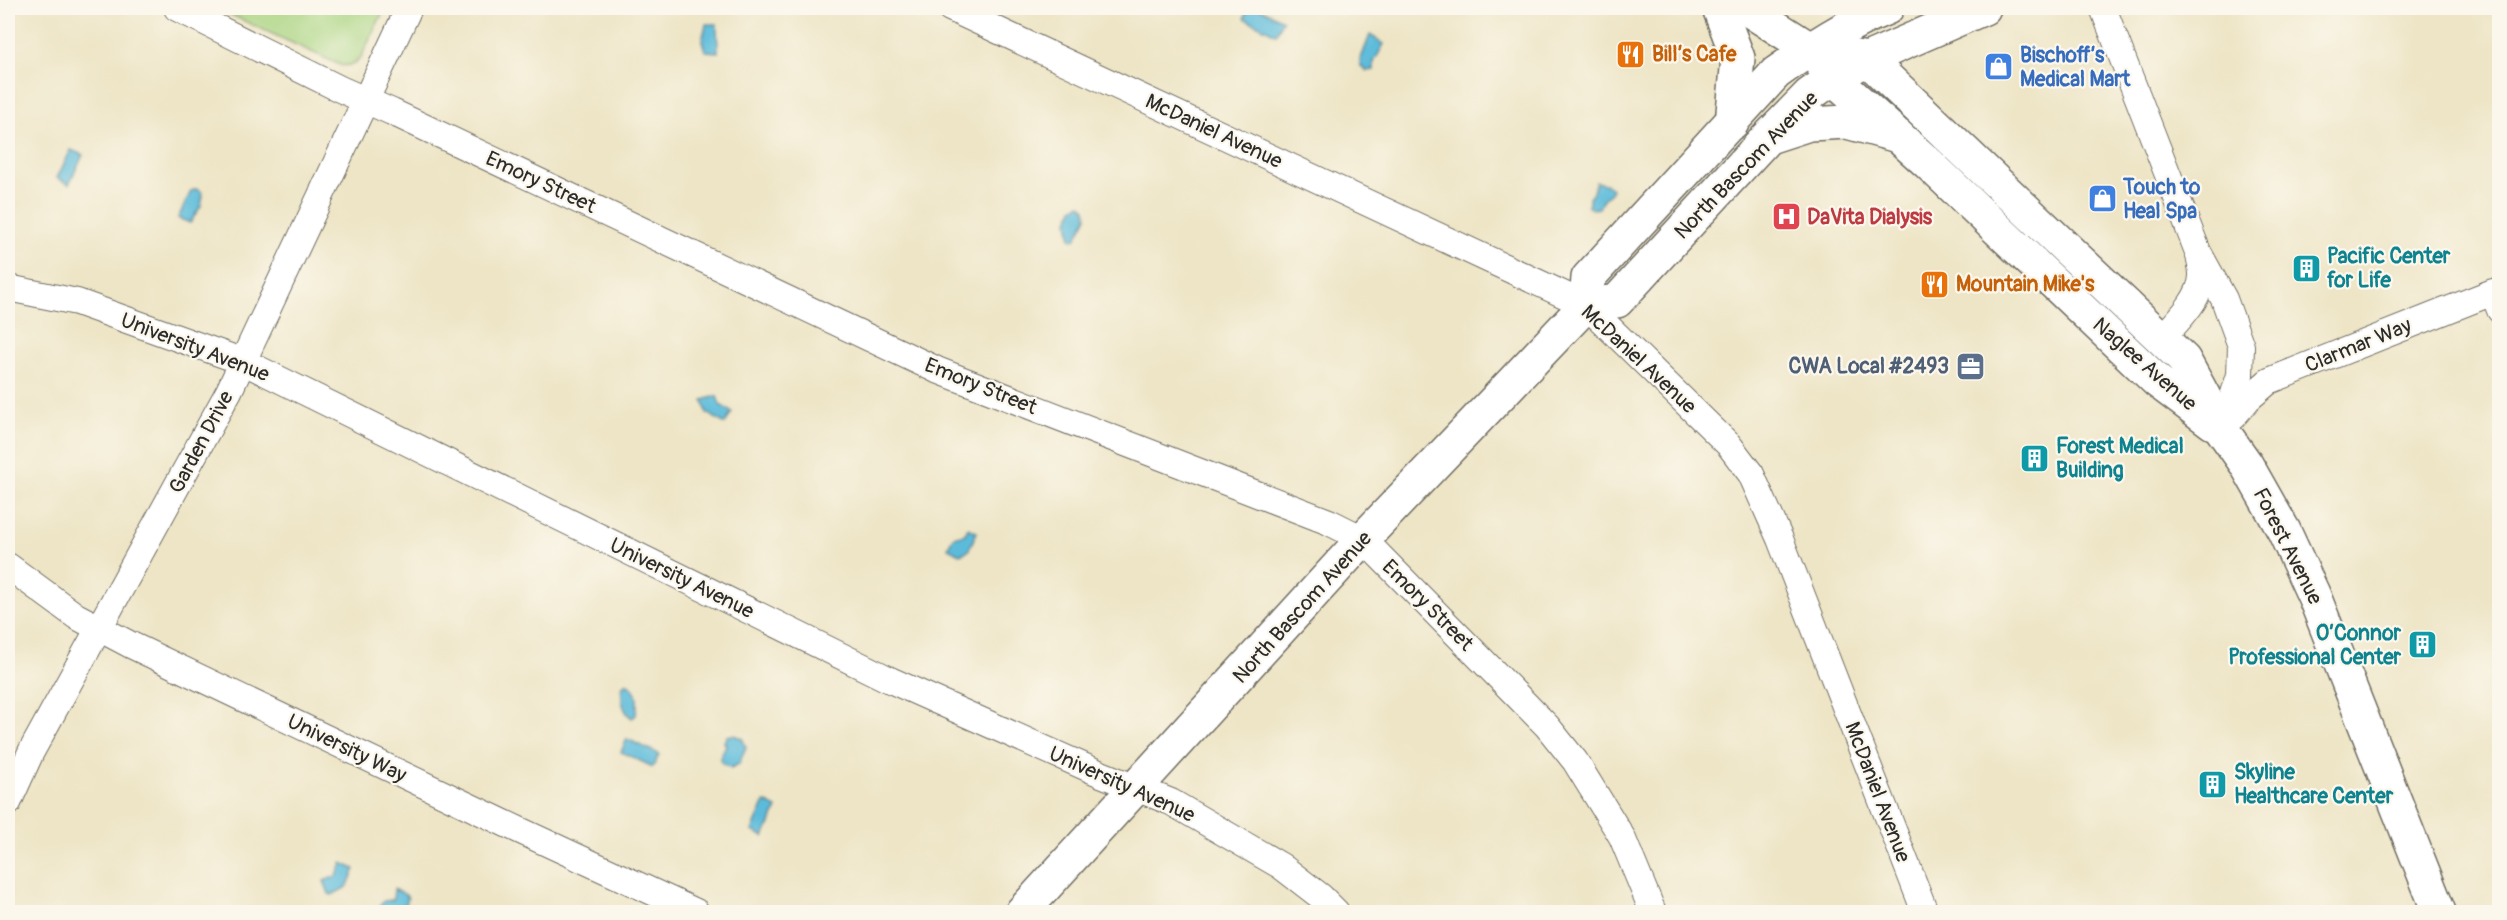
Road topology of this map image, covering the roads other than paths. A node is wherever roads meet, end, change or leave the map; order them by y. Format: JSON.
{"nodes":[{"id":1,"x":177,"y":8,"type":"edge"},
{"id":2,"x":409,"y":8,"type":"edge"},
{"id":3,"x":950,"y":8,"type":"edge"},
{"id":4,"x":1719,"y":8,"type":"edge"},
{"id":5,"x":1746,"y":8,"type":"edge"},
{"id":6,"x":1887,"y":8,"type":"edge"},
{"id":7,"x":1984,"y":8,"type":"edge"},
{"id":8,"x":2103,"y":8,"type":"edge"},
{"id":9,"x":1810,"y":49,"type":"junction"},
{"id":10,"x":1868,"y":59,"type":"junction"},
{"id":11,"x":1833,"y":78,"type":"junction"},
{"id":12,"x":365,"y":99,"type":"junction"},
{"id":13,"x":1732,"y":123,"type":"junction"},
{"id":14,"x":1898,"y":136,"type":"junction"},
{"id":15,"x":1768,"y":137,"type":"junction"},
{"id":16,"x":2198,"y":252,"type":"junction"},
{"id":17,"x":8,"y":288,"type":"edge"},
{"id":18,"x":1586,"y":305,"type":"junction"},
{"id":19,"x":2499,"y":310,"type":"edge"},
{"id":20,"x":2161,"y":339,"type":"junction"},
{"id":21,"x":244,"y":362,"type":"junction"},
{"id":22,"x":2222,"y":430,"type":"junction"},
{"id":23,"x":1363,"y":539,"type":"junction"},
{"id":24,"x":8,"y":566,"type":"edge"},
{"id":25,"x":100,"y":628,"type":"junction"},
{"id":26,"x":1137,"y":787,"type":"junction"},
{"id":27,"x":8,"y":803,"type":"edge"},
{"id":28,"x":696,"y":912,"type":"edge"},
{"id":29,"x":1022,"y":912,"type":"edge"},
{"id":30,"x":1336,"y":912,"type":"edge"},
{"id":31,"x":1653,"y":912,"type":"edge"},
{"id":32,"x":1925,"y":912,"type":"edge"},
{"id":33,"x":2439,"y":912,"type":"edge"}],
"edges":[{"from":1,"to":12,"type":"street","name":"Emory Street"},
{"from":2,"to":12,"type":"street","name":"Garden Drive"},
{"from":3,"to":18,"type":"street","name":"McDaniel Avenue"},
{"from":4,"to":13,"type":"main road"},
{"from":5,"to":9,"type":"main road","name":"Naglee Avenue"},
{"from":6,"to":9,"type":"main road","name":"North Bascom Avenue"},
{"from":7,"to":10,"type":"main road","name":"North Bascom Avenue"},
{"from":8,"to":16,"type":"street"},
{"from":9,"to":10,"type":"main road","name":"Naglee Avenue"},
{"from":9,"to":11,"type":"main road","name":"Naglee Avenue"},
{"from":9,"to":13,"type":"main road","name":"North Bascom Avenue"},
{"from":10,"to":11,"type":"main road","name":"North Bascom Avenue"},
{"from":10,"to":20,"type":"main road","name":"Naglee Avenue"},
{"from":11,"to":14,"type":"main road","name":"Naglee Avenue"},
{"from":11,"to":15,"type":"main road","name":"North Bascom Avenue"},
{"from":12,"to":21,"type":"street","name":"Garden Drive"},
{"from":12,"to":23,"type":"street","name":"Emory Street"},
{"from":13,"to":18,"type":"main road","name":"North Bascom Avenue"},
{"from":14,"to":15,"type":"main road"},
{"from":14,"to":22,"type":"main road","name":"Naglee Avenue"},
{"from":15,"to":18,"type":"main road","name":"North Bascom Avenue"},
{"from":16,"to":20,"type":"street"},
{"from":16,"to":22,"type":"street"},
{"from":17,"to":21,"type":"street","name":"University Avenue"},
{"from":18,"to":23,"type":"main road","name":"North Bascom Avenue"},
{"from":18,"to":32,"type":"street","name":"McDaniel Avenue"},
{"from":19,"to":22,"type":"street","name":"Clarmar Way"},
{"from":20,"to":22,"type":"main road","name":"Naglee Avenue"},
{"from":21,"to":25,"type":"street","name":"Garden Drive"},
{"from":21,"to":26,"type":"street","name":"University Avenue"},
{"from":22,"to":33,"type":"main road","name":"Forest Avenue"},
{"from":23,"to":26,"type":"main road","name":"North Bascom Avenue"},
{"from":23,"to":31,"type":"street","name":"Emory Street"},
{"from":24,"to":25,"type":"street","name":"University Way"},
{"from":25,"to":27,"type":"street","name":"Garden Drive"},
{"from":25,"to":28,"type":"street","name":"University Way"},
{"from":26,"to":29,"type":"main road","name":"North Bascom Avenue"},
{"from":26,"to":30,"type":"street","name":"University Avenue"}]}
